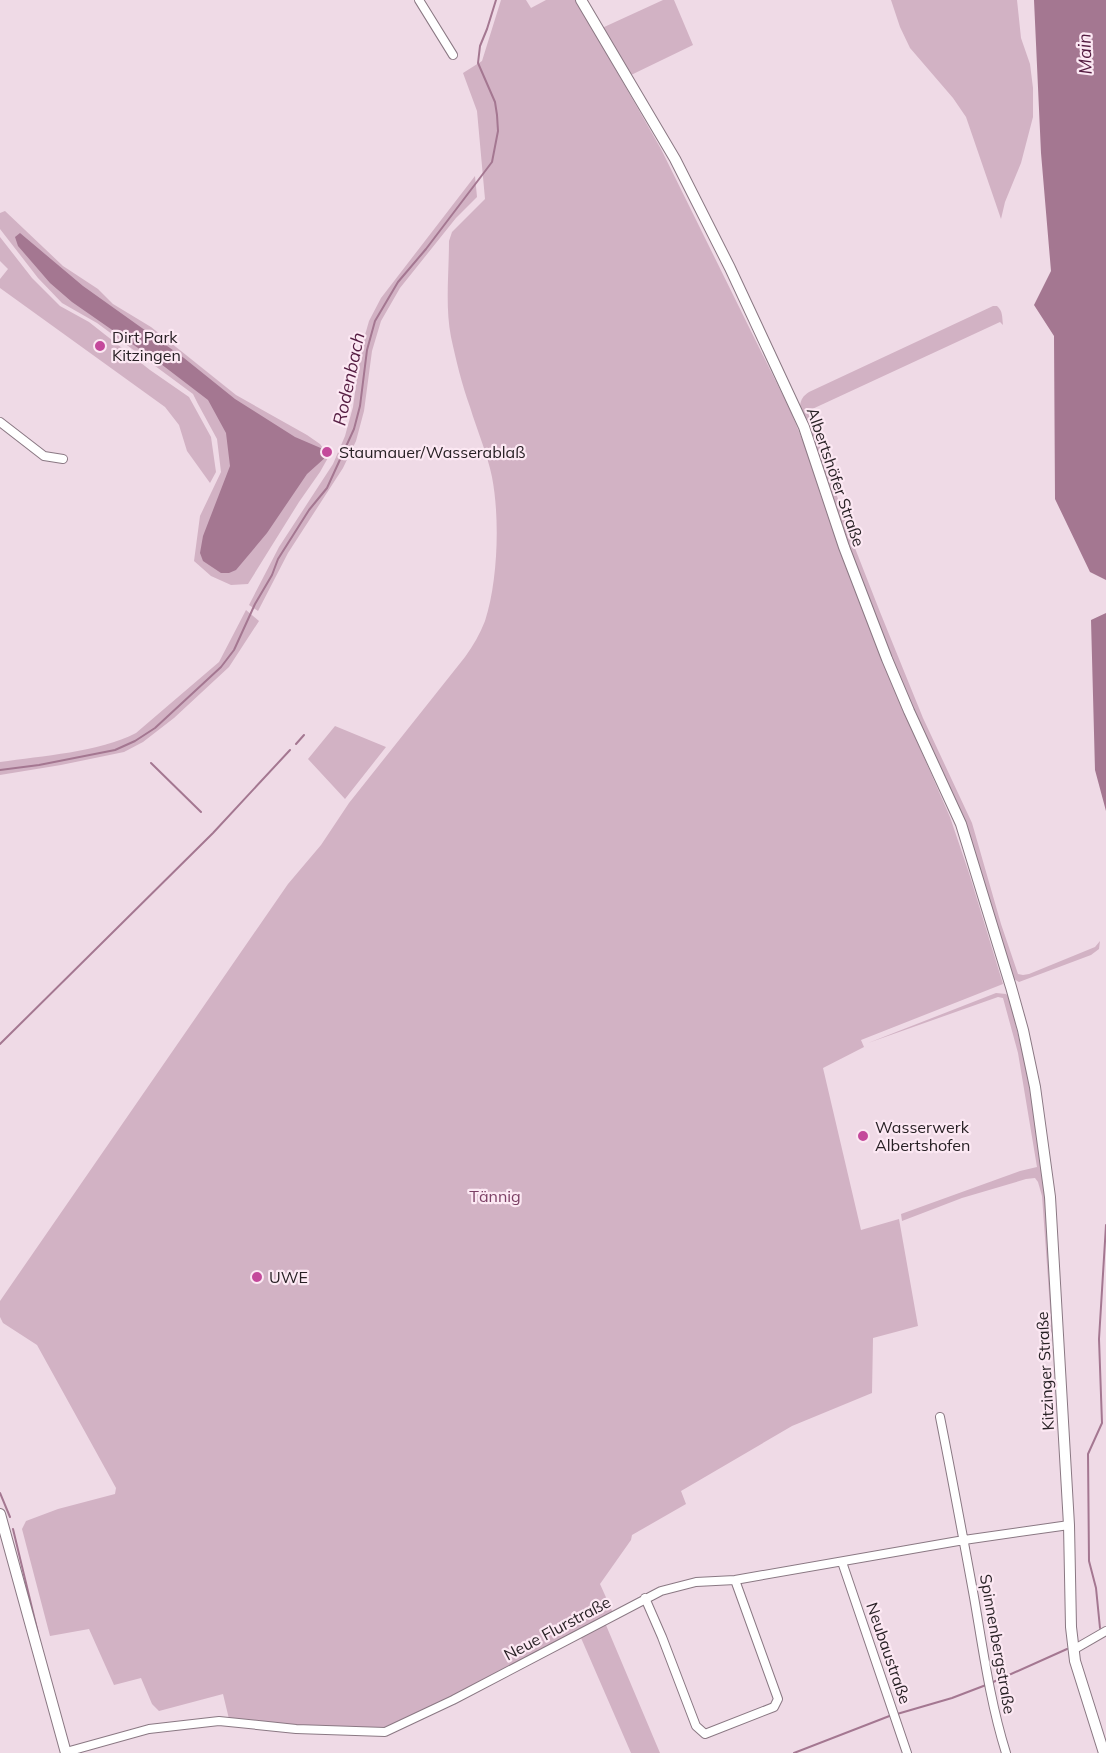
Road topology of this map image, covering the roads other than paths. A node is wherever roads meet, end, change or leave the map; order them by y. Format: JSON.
{"nodes":[{"id":1,"x":419,"y":0,"type":"edge"},
{"id":2,"x":581,"y":0,"type":"edge"},
{"id":3,"x":453,"y":55,"type":"dead end"},
{"id":4,"x":0,"y":422,"type":"edge"},
{"id":5,"x":63,"y":459,"type":"dead end"},
{"id":6,"x":1011,"y":987,"type":"joint"},
{"id":7,"x":940,"y":1417,"type":"dead end"},
{"id":8,"x":0,"y":1514,"type":"edge"},
{"id":9,"x":1069,"y":1525,"type":"junction"},
{"id":10,"x":964,"y":1540,"type":"junction"},
{"id":11,"x":843,"y":1562,"type":"junction"},
{"id":12,"x":735,"y":1580,"type":"junction"},
{"id":13,"x":645,"y":1598,"type":"junction"},
{"id":14,"x":1106,"y":1631,"type":"edge"},
{"id":15,"x":1073,"y":1650,"type":"junction"},
{"id":16,"x":66,"y":1753,"type":"edge"},
{"id":17,"x":907,"y":1753,"type":"edge"},
{"id":18,"x":1006,"y":1753,"type":"edge"},
{"id":19,"x":1104,"y":1753,"type":"edge"}],
"edges":[{"from":1,"to":3,"type":"street"},
{"from":2,"to":6,"type":"street","name":"Albertshöfer Straße"},
{"from":4,"to":5,"type":"street"},
{"from":6,"to":9,"type":"street","name":"Kitzinger Straße"},
{"from":7,"to":10,"type":"street","name":"Spinnenbergstraße"},
{"from":8,"to":16,"type":"street"},
{"from":9,"to":10,"type":"street","name":"Neue Flurstraße"},
{"from":9,"to":15,"type":"street","name":"Kitzinger Straße"},
{"from":10,"to":11,"type":"street","name":"Neue Flurstraße"},
{"from":10,"to":18,"type":"street","name":"Spinnenbergstraße"},
{"from":11,"to":12,"type":"street","name":"Neue Flurstraße"},
{"from":11,"to":17,"type":"street","name":"Neubaustraße"},
{"from":12,"to":13,"type":"street","name":"Neue Flurstraße"},
{"from":12,"to":13,"type":"street"},
{"from":13,"to":16,"type":"street","name":"Neue Flurstraße"},
{"from":14,"to":15,"type":"street"},
{"from":15,"to":19,"type":"street","name":"Kitzinger Straße"}]}
